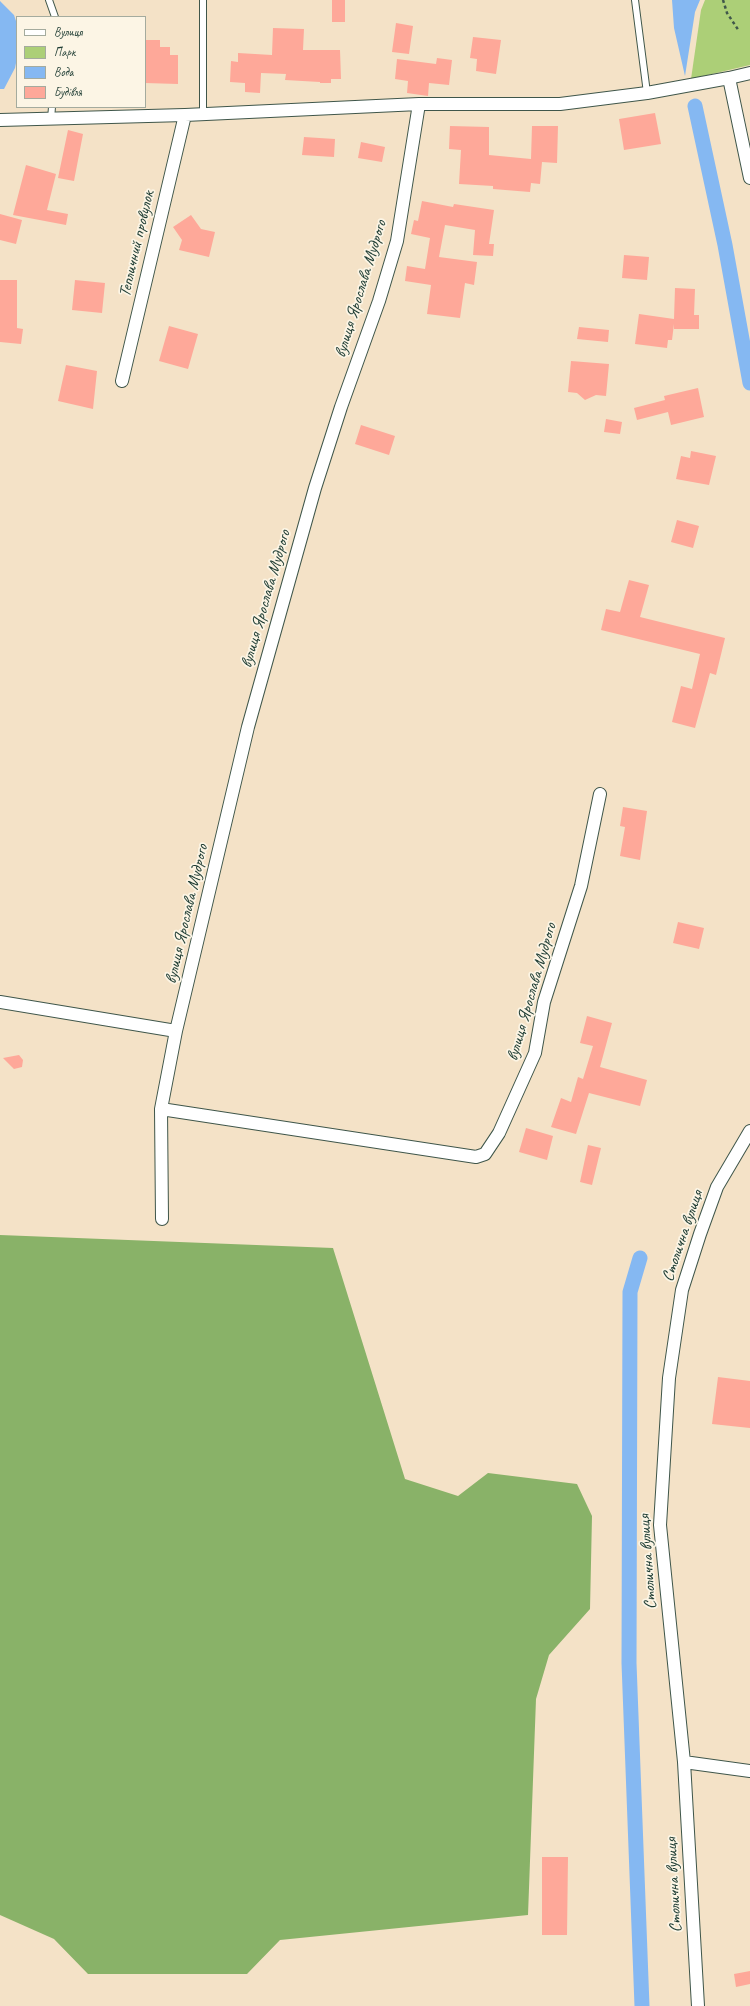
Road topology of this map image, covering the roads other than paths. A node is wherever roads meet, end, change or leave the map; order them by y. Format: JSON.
{"nodes":[{"id":1,"x":50,"y":0,"type":"edge"},
{"id":2,"x":203,"y":0,"type":"edge"},
{"id":3,"x":635,"y":0,"type":"edge"},
{"id":4,"x":55,"y":16,"type":"edge"},
{"id":5,"x":750,"y":73,"type":"edge"},
{"id":6,"x":729,"y":78,"type":"junction"},
{"id":7,"x":647,"y":93,"type":"junction"},
{"id":8,"x":419,"y":104,"type":"junction"},
{"id":9,"x":51,"y":113,"type":"edge"},
{"id":10,"x":203,"y":113,"type":"junction"},
{"id":11,"x":185,"y":115,"type":"junction"},
{"id":12,"x":0,"y":120,"type":"edge"},
{"id":13,"x":750,"y":178,"type":"edge"},
{"id":14,"x":122,"y":380,"type":"dead end"},
{"id":15,"x":600,"y":794,"type":"dead end"},
{"id":16,"x":0,"y":1002,"type":"edge"},
{"id":17,"x":176,"y":1031,"type":"junction"},
{"id":18,"x":161,"y":1109,"type":"junction"},
{"id":19,"x":750,"y":1131,"type":"edge"},
{"id":20,"x":162,"y":1219,"type":"dead end"},
{"id":21,"x":684,"y":1762,"type":"junction"},
{"id":22,"x":750,"y":1770,"type":"edge"},
{"id":23,"x":698,"y":2006,"type":"edge"}],
"edges":[{"from":1,"to":4,"type":"lane"},
{"from":2,"to":10,"type":"lane"},
{"from":3,"to":7,"type":"lane"},
{"from":5,"to":6,"type":"street"},
{"from":6,"to":7,"type":"street"},
{"from":6,"to":13,"type":"street"},
{"from":7,"to":8,"type":"street"},
{"from":8,"to":10,"type":"street"},
{"from":8,"to":17,"type":"street","name":"вулиця Ярослава Мудрого"},
{"from":9,"to":11,"type":"street"},
{"from":9,"to":12,"type":"street"},
{"from":10,"to":11,"type":"street"},
{"from":11,"to":14,"type":"street","name":"Тепличний провулок"},
{"from":15,"to":18,"type":"street","name":"вулиця Ярослава Мудрого"},
{"from":16,"to":17,"type":"street"},
{"from":17,"to":18,"type":"street","name":"вулиця Ярослава Мудрого"},
{"from":18,"to":20,"type":"street","name":"вулиця Ярослава Мудрого"},
{"from":19,"to":21,"type":"street","name":"Столична вулиця"},
{"from":21,"to":22,"type":"street"},
{"from":21,"to":23,"type":"street","name":"Столична вулиця"}]}
